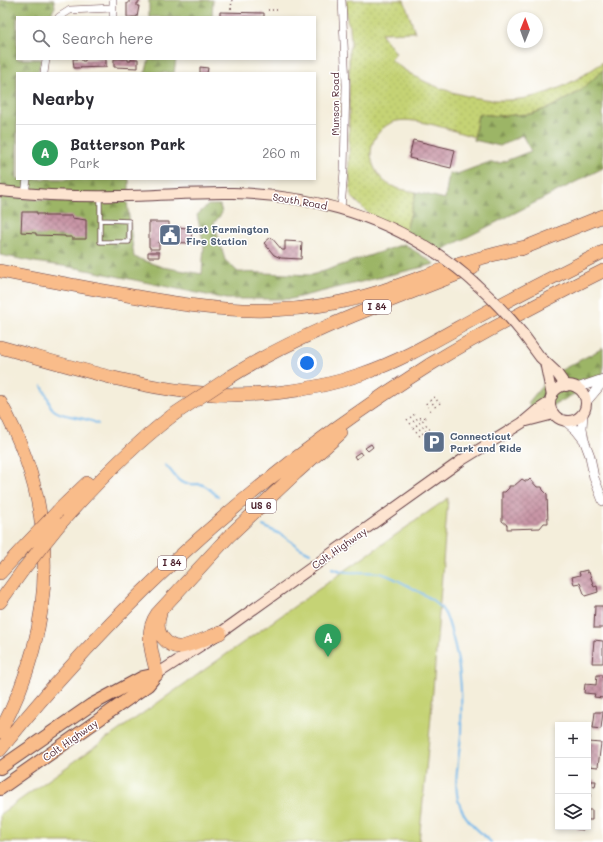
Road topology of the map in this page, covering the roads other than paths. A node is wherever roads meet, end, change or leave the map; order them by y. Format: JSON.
{"nodes":[{"id":1,"x":113,"y":0,"type":"edge"},
{"id":2,"x":342,"y":0,"type":"edge"},
{"id":3,"x":113,"y":8,"type":"junction"},
{"id":4,"x":61,"y":16,"type":"edge"},
{"id":5,"x":113,"y":16,"type":"edge"},
{"id":6,"x":46,"y":60,"type":"edge"},
{"id":7,"x":44,"y":72,"type":"edge"},
{"id":8,"x":27,"y":180,"type":"edge"},
{"id":9,"x":0,"y":191,"type":"edge"},
{"id":10,"x":25,"y":194,"type":"junction"},
{"id":11,"x":100,"y":196,"type":"junction"},
{"id":12,"x":341,"y":209,"type":"junction"},
{"id":13,"x":603,"y":216,"type":"edge"},
{"id":14,"x":100,"y":220,"type":"junction"},
{"id":15,"x":529,"y":246,"type":"junction"},
{"id":16,"x":603,"y":252,"type":"edge"},
{"id":17,"x":0,"y":271,"type":"edge"},
{"id":18,"x":603,"y":271,"type":"edge"},
{"id":19,"x":0,"y":347,"type":"edge"},
{"id":20,"x":545,"y":362,"type":"junction"},
{"id":21,"x":603,"y":378,"type":"edge"},
{"id":22,"x":603,"y":382,"type":"edge"},
{"id":23,"x":566,"y":386,"type":"junction"},
{"id":24,"x":577,"y":388,"type":"junction"},
{"id":25,"x":551,"y":399,"type":"junction"},
{"id":26,"x":0,"y":402,"type":"edge"},
{"id":27,"x":586,"y":402,"type":"junction"},
{"id":28,"x":360,"y":411,"type":"junction"},
{"id":29,"x":583,"y":413,"type":"junction"},
{"id":30,"x":554,"y":414,"type":"junction"},
{"id":31,"x":564,"y":420,"type":"junction"},
{"id":32,"x":522,"y":423,"type":"junction"},
{"id":33,"x":584,"y":440,"type":"junction"},
{"id":34,"x":136,"y":445,"type":"junction"},
{"id":35,"x":603,"y":501,"type":"edge"},
{"id":36,"x":0,"y":573,"type":"edge"},
{"id":37,"x":0,"y":602,"type":"edge"},
{"id":38,"x":165,"y":604,"type":"junction"},
{"id":39,"x":220,"y":633,"type":"junction"},
{"id":40,"x":157,"y":674,"type":"junction"},
{"id":41,"x":2,"y":741,"type":"edge"},
{"id":42,"x":0,"y":768,"type":"edge"},
{"id":43,"x":0,"y":789,"type":"edge"}],
"edges":[{"from":1,"to":3,"type":"street"},
{"from":2,"to":12,"type":"street","name":"Munson Road"},
{"from":3,"to":4,"type":"street"},
{"from":3,"to":5,"type":"street"},
{"from":6,"to":7,"type":"street"},
{"from":8,"to":10,"type":"street"},
{"from":9,"to":10,"type":"main road","name":"South Road"},
{"from":10,"to":11,"type":"main road","name":"South Road"},
{"from":11,"to":12,"type":"main road","name":"South Road"},
{"from":11,"to":14,"type":"lane"},
{"from":12,"to":20,"type":"main road","name":"South Road","bridge":true},
{"from":13,"to":15,"type":"highway","number":"I 84"},
{"from":14,"to":14,"type":"lane"},
{"from":15,"to":17,"type":"highway"},
{"from":15,"to":34,"type":"highway","number":"I 84","bridge":true},
{"from":16,"to":19,"type":"highway"},
{"from":18,"to":28,"type":"highway","number":"I 84"},
{"from":20,"to":23,"type":"main road","name":"South Road"},
{"from":20,"to":25,"type":"main road","name":"South Road"},
{"from":21,"to":24,"type":"street"},
{"from":22,"to":27,"type":"street"},
{"from":23,"to":24,"type":"main road"},
{"from":23,"to":25,"type":"main road"},
{"from":24,"to":27,"type":"main road"},
{"from":25,"to":30,"type":"main road"},
{"from":25,"to":32,"type":"main road","name":"Colt Highway"},
{"from":26,"to":41,"type":"highway"},
{"from":27,"to":29,"type":"main road"},
{"from":28,"to":38,"type":"highway","number":"US 6"},
{"from":28,"to":41,"type":"highway","number":"I 84"},
{"from":29,"to":31,"type":"main road"},
{"from":29,"to":33,"type":"street"},
{"from":30,"to":31,"type":"main road"},
{"from":30,"to":32,"type":"main road","name":"Colt Highway"},
{"from":31,"to":33,"type":"street"},
{"from":32,"to":39,"type":"main road","name":"Colt Highway"},
{"from":33,"to":35,"type":"street"},
{"from":34,"to":36,"type":"highway","bridge":true},
{"from":34,"to":37,"type":"highway","number":"I 84","bridge":true},
{"from":38,"to":39,"type":"highway"},
{"from":38,"to":40,"type":"highway","number":"US 6"},
{"from":39,"to":40,"type":"main road","name":"Colt Highway"},
{"from":40,"to":42,"type":"highway","name":"Colt Highway"},
{"from":40,"to":43,"type":"highway","name":"Colt Highway"}]}
